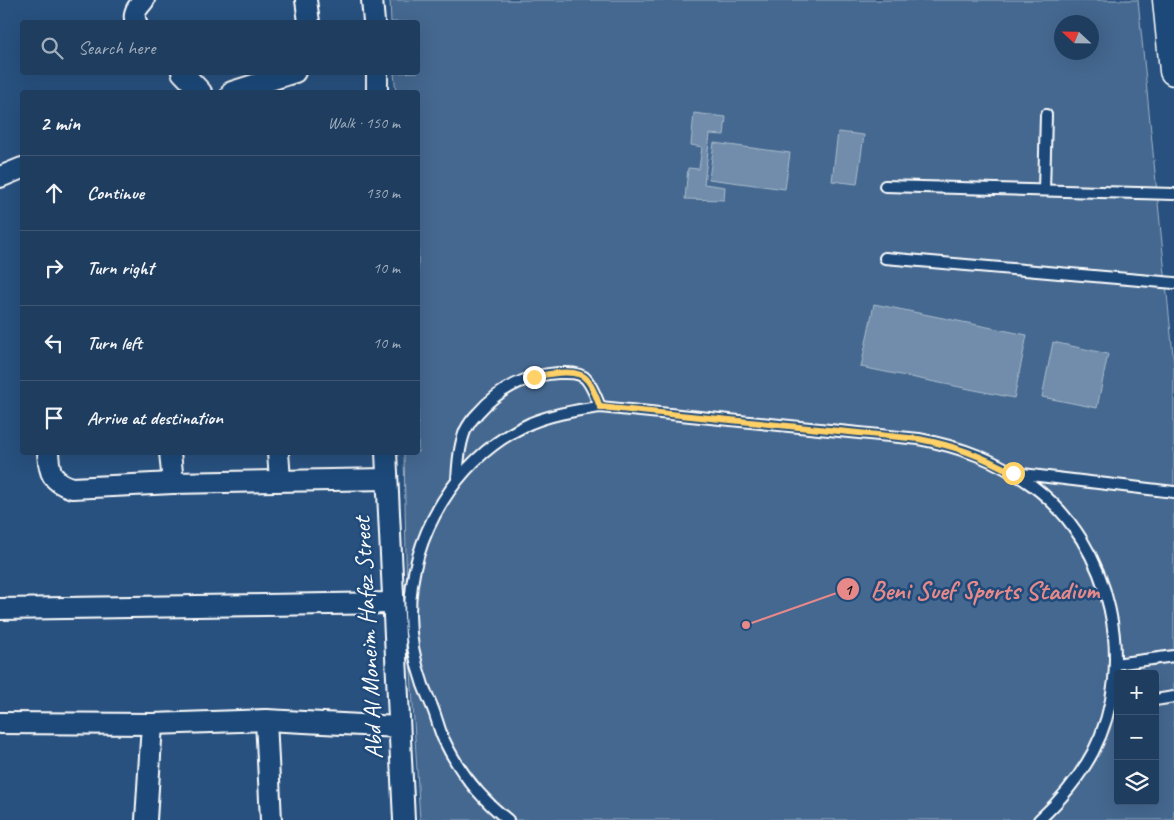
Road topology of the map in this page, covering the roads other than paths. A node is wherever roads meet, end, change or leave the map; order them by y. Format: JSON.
{"nodes":[{"id":1,"x":144,"y":0,"type":"edge"},
{"id":2,"x":306,"y":0,"type":"edge"},
{"id":3,"x":372,"y":0,"type":"edge"},
{"id":4,"x":1167,"y":0,"type":"edge"},
{"id":5,"x":136,"y":20,"type":"edge"},
{"id":6,"x":309,"y":20,"type":"edge"},
{"id":7,"x":374,"y":20,"type":"edge"},
{"id":8,"x":1174,"y":71,"type":"edge"},
{"id":9,"x":185,"y":75,"type":"edge"},
{"id":10,"x":289,"y":75,"type":"edge"},
{"id":11,"x":377,"y":75,"type":"edge"},
{"id":12,"x":264,"y":88,"type":"edge"},
{"id":13,"x":198,"y":90,"type":"edge"},
{"id":14,"x":248,"y":90,"type":"edge"},
{"id":15,"x":377,"y":90,"type":"edge"},
{"id":16,"x":1046,"y":115,"type":"dead end"},
{"id":17,"x":20,"y":169,"type":"edge"},
{"id":18,"x":0,"y":176,"type":"edge"},
{"id":19,"x":885,"y":186,"type":"dead end"},
{"id":20,"x":1044,"y":190,"type":"junction"},
{"id":21,"x":1174,"y":194,"type":"edge"},
{"id":22,"x":885,"y":258,"type":"dead end"},
{"id":23,"x":1174,"y":283,"type":"edge"},
{"id":24,"x":600,"y":407,"type":"junction"},
{"id":25,"x":48,"y":455,"type":"edge"},
{"id":26,"x":170,"y":455,"type":"edge"},
{"id":27,"x":278,"y":455,"type":"edge"},
{"id":28,"x":386,"y":455,"type":"edge"},
{"id":29,"x":1013,"y":473,"type":"junction"},
{"id":30,"x":386,"y":479,"type":"junction"},
{"id":31,"x":280,"y":480,"type":"junction"},
{"id":32,"x":457,"y":480,"type":"junction"},
{"id":33,"x":173,"y":483,"type":"junction"},
{"id":34,"x":1174,"y":492,"type":"edge"},
{"id":35,"x":393,"y":603,"type":"junction"},
{"id":36,"x":0,"y":609,"type":"edge"},
{"id":37,"x":1174,"y":656,"type":"edge"},
{"id":38,"x":1115,"y":664,"type":"junction"},
{"id":39,"x":1114,"y":670,"type":"edge"},
{"id":40,"x":1114,"y":674,"type":"edge"},
{"id":41,"x":1174,"y":697,"type":"edge"},
{"id":42,"x":1159,"y":699,"type":"edge"},
{"id":43,"x":1114,"y":706,"type":"edge"},
{"id":44,"x":266,"y":720,"type":"junction"},
{"id":45,"x":0,"y":722,"type":"edge"},
{"id":46,"x":152,"y":724,"type":"junction"},
{"id":47,"x":399,"y":727,"type":"junction"},
{"id":48,"x":146,"y":820,"type":"edge"},
{"id":49,"x":270,"y":820,"type":"edge"},
{"id":50,"x":404,"y":820,"type":"edge"},
{"id":51,"x":508,"y":820,"type":"edge"},
{"id":52,"x":1039,"y":820,"type":"edge"}],
"edges":[{"from":1,"to":5,"type":"street"},
{"from":2,"to":6,"type":"street"},
{"from":3,"to":7,"type":"street"},
{"from":4,"to":8,"type":"highway"},
{"from":9,"to":13,"type":"street"},
{"from":10,"to":12,"type":"street"},
{"from":11,"to":15,"type":"street"},
{"from":12,"to":14,"type":"street"},
{"from":16,"to":20,"type":"lane"},
{"from":17,"to":18,"type":"street"},
{"from":19,"to":20,"type":"lane"},
{"from":20,"to":21,"type":"lane"},
{"from":22,"to":23,"type":"lane"},
{"from":24,"to":29,"type":"lane"},
{"from":24,"to":32,"type":"lane"},
{"from":24,"to":32,"type":"lane"},
{"from":25,"to":33,"type":"street"},
{"from":26,"to":33,"type":"street"},
{"from":27,"to":31,"type":"street"},
{"from":28,"to":30,"type":"street","name":"Abd Al Moneim Hafez Street"},
{"from":29,"to":34,"type":"lane"},
{"from":29,"to":38,"type":"lane"},
{"from":30,"to":31,"type":"street"},
{"from":30,"to":35,"type":"street","name":"Abd Al Moneim Hafez Street"},
{"from":31,"to":33,"type":"street"},
{"from":32,"to":51,"type":"lane"},
{"from":35,"to":36,"type":"street"},
{"from":35,"to":47,"type":"street","name":"Abd Al Moneim Hafez Street"},
{"from":37,"to":38,"type":"lane"},
{"from":38,"to":39,"type":"lane"},
{"from":40,"to":43,"type":"lane"},
{"from":41,"to":42,"type":"lane"},
{"from":43,"to":52,"type":"lane"},
{"from":44,"to":46,"type":"street"},
{"from":44,"to":47,"type":"street"},
{"from":44,"to":49,"type":"street"},
{"from":45,"to":46,"type":"street"},
{"from":46,"to":48,"type":"street"},
{"from":47,"to":50,"type":"street","name":"Abd Al Moneim Hafez Street"}]}
